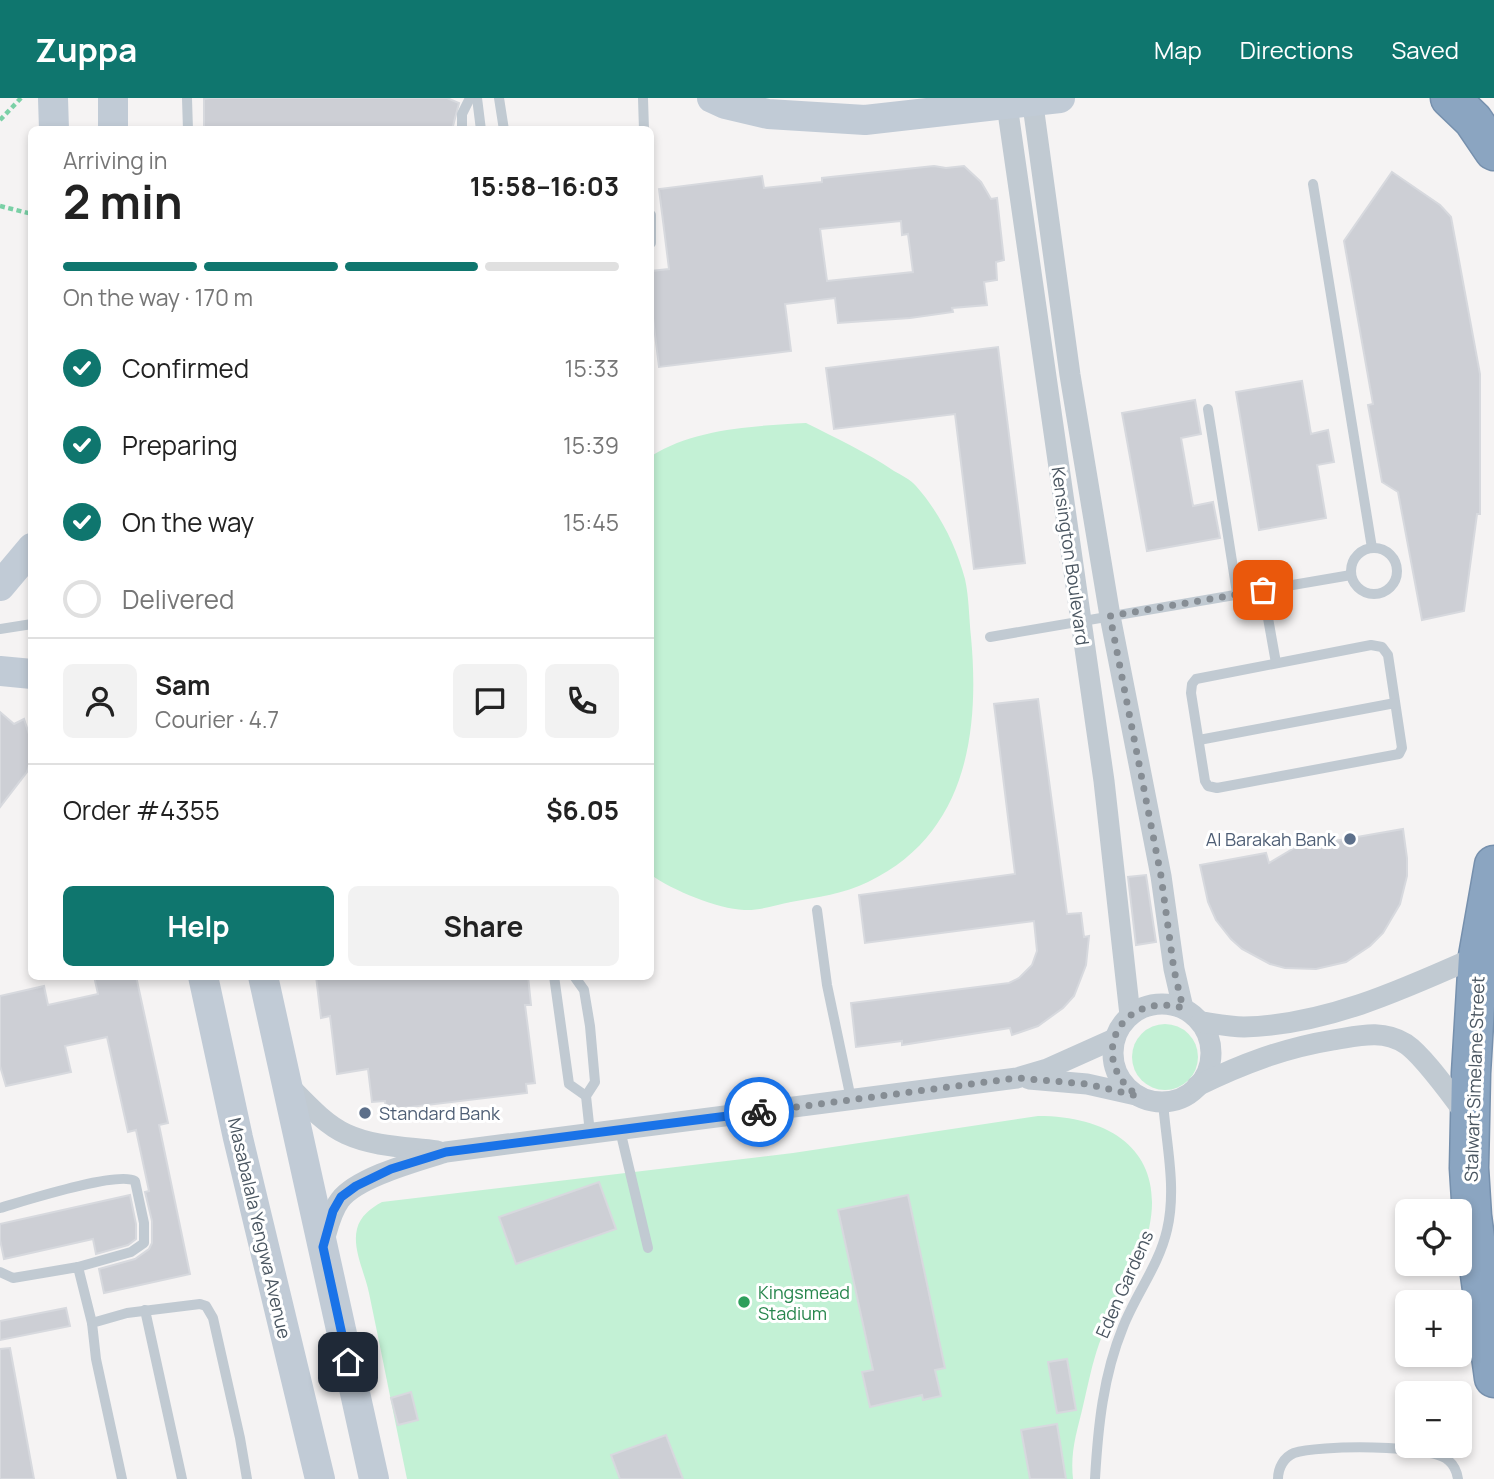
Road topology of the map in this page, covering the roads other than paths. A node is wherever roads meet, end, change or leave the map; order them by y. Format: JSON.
{"nodes":[{"id":1,"x":53,"y":98,"type":"edge"},
{"id":2,"x":113,"y":98,"type":"edge"},
{"id":3,"x":187,"y":98,"type":"edge"},
{"id":4,"x":470,"y":98,"type":"edge"},
{"id":5,"x":477,"y":98,"type":"edge"},
{"id":6,"x":499,"y":98,"type":"edge"},
{"id":7,"x":643,"y":98,"type":"edge"},
{"id":8,"x":712,"y":98,"type":"edge"},
{"id":9,"x":1450,"y":98,"type":"edge"},
{"id":10,"x":1027,"y":100,"type":"edge"},
{"id":11,"x":54,"y":126,"type":"edge"},
{"id":12,"x":113,"y":126,"type":"edge"},
{"id":13,"x":188,"y":126,"type":"edge"},
{"id":14,"x":461,"y":126,"type":"edge"},
{"id":15,"x":480,"y":126,"type":"edge"},
{"id":16,"x":503,"y":126,"type":"edge"},
{"id":17,"x":644,"y":126,"type":"edge"},
{"id":18,"x":1494,"y":151,"type":"edge"},
{"id":19,"x":1313,"y":184,"type":"dead end"},
{"id":20,"x":1208,"y":410,"type":"dead end"},
{"id":21,"x":1372,"y":548,"type":"junction"},
{"id":22,"x":28,"y":553,"type":"edge"},
{"id":23,"x":1351,"y":575,"type":"junction"},
{"id":24,"x":0,"y":586,"type":"edge"},
{"id":25,"x":1263,"y":590,"type":"junction"},
{"id":26,"x":1237,"y":593,"type":"junction"},
{"id":27,"x":1110,"y":616,"type":"junction"},
{"id":28,"x":1079,"y":621,"type":"junction"},
{"id":29,"x":28,"y":625,"type":"edge"},
{"id":30,"x":0,"y":629,"type":"edge"},
{"id":31,"x":990,"y":637,"type":"dead end"},
{"id":32,"x":1276,"y":663,"type":"junction"},
{"id":33,"x":1395,"y":703,"type":"junction"},
{"id":34,"x":1199,"y":740,"type":"junction"},
{"id":35,"x":1494,"y":864,"type":"edge"},
{"id":36,"x":817,"y":910,"type":"dead end"},
{"id":37,"x":1480,"y":973,"type":"junction"},
{"id":38,"x":204,"y":980,"type":"edge"},
{"id":39,"x":264,"y":980,"type":"edge"},
{"id":40,"x":555,"y":980,"type":"edge"},
{"id":41,"x":576,"y":980,"type":"edge"},
{"id":42,"x":1183,"y":1008,"type":"junction"},
{"id":43,"x":1130,"y":1015,"type":"junction"},
{"id":44,"x":1201,"y":1022,"type":"junction"},
{"id":45,"x":1114,"y":1039,"type":"junction"},
{"id":46,"x":1017,"y":1078,"type":"junction"},
{"id":47,"x":288,"y":1085,"type":"junction"},
{"id":48,"x":1198,"y":1086,"type":"junction"},
{"id":49,"x":586,"y":1096,"type":"junction"},
{"id":50,"x":1138,"y":1096,"type":"junction"},
{"id":51,"x":851,"y":1099,"type":"junction"},
{"id":52,"x":1163,"y":1102,"type":"junction"},
{"id":53,"x":1470,"y":1118,"type":"junction"},
{"id":54,"x":620,"y":1130,"type":"junction"},
{"id":55,"x":590,"y":1133,"type":"junction"},
{"id":56,"x":446,"y":1152,"type":"junction"},
{"id":57,"x":0,"y":1208,"type":"edge"},
{"id":58,"x":323,"y":1247,"type":"junction"},
{"id":59,"x":648,"y":1248,"type":"dead end"},
{"id":60,"x":78,"y":1267,"type":"junction"},
{"id":61,"x":0,"y":1272,"type":"edge"},
{"id":62,"x":145,"y":1310,"type":"junction"},
{"id":63,"x":92,"y":1322,"type":"junction"},
{"id":64,"x":1494,"y":1378,"type":"edge"},
{"id":65,"x":122,"y":1479,"type":"edge"},
{"id":66,"x":182,"y":1479,"type":"edge"},
{"id":67,"x":247,"y":1479,"type":"edge"},
{"id":68,"x":320,"y":1479,"type":"edge"},
{"id":69,"x":374,"y":1479,"type":"edge"},
{"id":70,"x":1094,"y":1479,"type":"edge"},
{"id":71,"x":1278,"y":1479,"type":"edge"},
{"id":72,"x":1458,"y":1479,"type":"edge"}],
"edges":[{"from":1,"to":11,"type":"main road"},
{"from":2,"to":12,"type":"main road"},
{"from":3,"to":13,"type":"lane"},
{"from":4,"to":14,"type":"lane"},
{"from":5,"to":15,"type":"lane"},
{"from":6,"to":16,"type":"lane"},
{"from":7,"to":17,"type":"lane"},
{"from":8,"to":10,"type":"main road"},
{"from":9,"to":18,"type":"highway"},
{"from":10,"to":27,"type":"street","name":"Kensington Boulevard"},
{"from":10,"to":28,"type":"street","name":"Kensington Boulevard"},
{"from":19,"to":21,"type":"lane"},
{"from":20,"to":26,"type":"lane"},
{"from":21,"to":23,"type":"lane"},
{"from":21,"to":23,"type":"lane"},
{"from":22,"to":24,"type":"main road"},
{"from":23,"to":25,"type":"lane"},
{"from":25,"to":26,"type":"lane"},
{"from":25,"to":32,"type":"lane"},
{"from":26,"to":27,"type":"lane"},
{"from":27,"to":28,"type":"lane"},
{"from":27,"to":42,"type":"street","name":"Kensington Boulevard"},
{"from":28,"to":31,"type":"lane"},
{"from":28,"to":43,"type":"street","name":"Kensington Boulevard"},
{"from":29,"to":30,"type":"lane"},
{"from":32,"to":33,"type":"lane"},
{"from":32,"to":34,"type":"lane"},
{"from":33,"to":34,"type":"lane"},
{"from":33,"to":34,"type":"lane"},
{"from":35,"to":37,"type":"highway","name":"Stalwart Simelane Street"},
{"from":36,"to":51,"type":"lane"},
{"from":37,"to":44,"type":"street"},
{"from":37,"to":53,"type":"highway","name":"Stalwart Simelane Street"},
{"from":38,"to":68,"type":"main road","name":"Masabalala Yengwa Avenue"},
{"from":39,"to":47,"type":"main road"},
{"from":40,"to":49,"type":"lane"},
{"from":41,"to":49,"type":"lane"},
{"from":42,"to":43,"type":"street"},
{"from":42,"to":44,"type":"street"},
{"from":43,"to":45,"type":"street"},
{"from":44,"to":48,"type":"street"},
{"from":45,"to":46,"type":"street"},
{"from":45,"to":50,"type":"street"},
{"from":46,"to":50,"type":"street"},
{"from":46,"to":51,"type":"street"},
{"from":47,"to":56,"type":"street"},
{"from":47,"to":58,"type":"main road"},
{"from":48,"to":52,"type":"street"},
{"from":48,"to":53,"type":"street"},
{"from":49,"to":55,"type":"lane"},
{"from":50,"to":52,"type":"street"},
{"from":51,"to":54,"type":"street"},
{"from":52,"to":70,"type":"lane","name":"Eden Gardens"},
{"from":53,"to":64,"type":"highway","name":"Stalwart Simelane Street"},
{"from":54,"to":55,"type":"street"},
{"from":54,"to":59,"type":"lane"},
{"from":55,"to":56,"type":"street"},
{"from":56,"to":58,"type":"street"},
{"from":57,"to":60,"type":"lane"},
{"from":58,"to":69,"type":"main road"},
{"from":60,"to":61,"type":"lane"},
{"from":60,"to":63,"type":"lane"},
{"from":62,"to":63,"type":"lane"},
{"from":62,"to":66,"type":"lane"},
{"from":62,"to":67,"type":"lane"},
{"from":63,"to":65,"type":"lane"},
{"from":71,"to":72,"type":"lane"}]}
